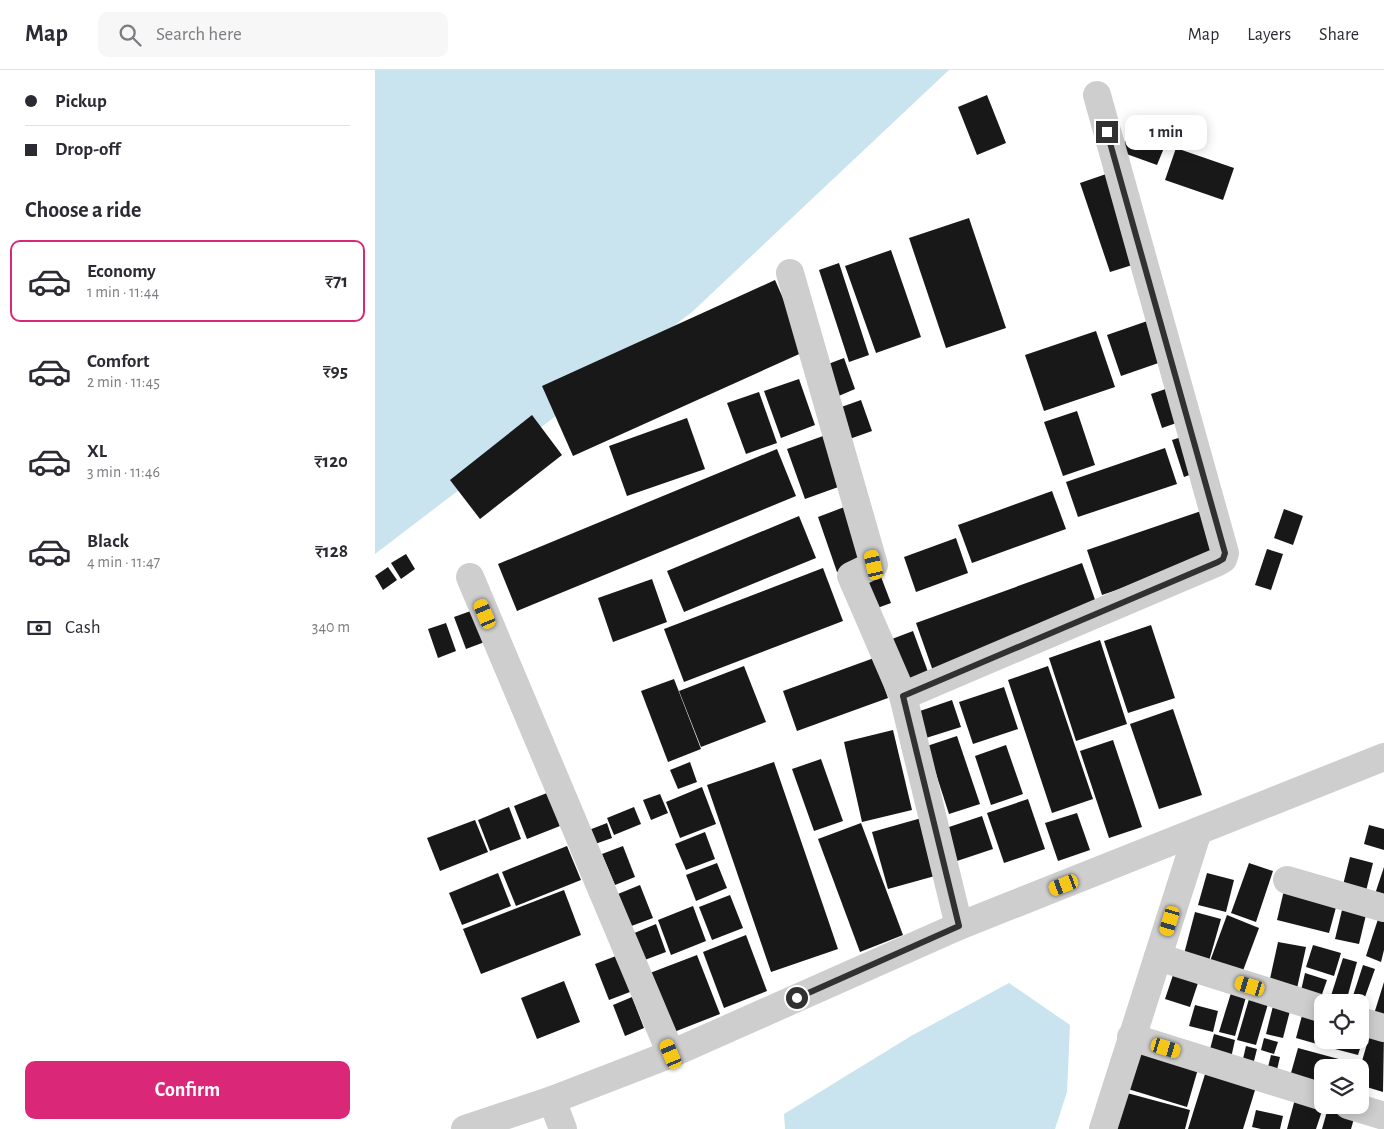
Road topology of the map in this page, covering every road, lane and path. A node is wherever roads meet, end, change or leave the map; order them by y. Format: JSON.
{"nodes":[{"id":1,"x":1097,"y":94,"type":"dead end"},
{"id":2,"x":790,"y":273,"type":"dead end"},
{"id":3,"x":470,"y":577,"type":"dead end"},
{"id":4,"x":903,"y":696,"type":"junction"},
{"id":5,"x":1384,"y":757,"type":"edge"},
{"id":6,"x":1198,"y":831,"type":"junction"},
{"id":7,"x":1287,"y":880,"type":"dead end"},
{"id":8,"x":1384,"y":908,"type":"edge"},
{"id":9,"x":959,"y":926,"type":"junction"},
{"id":10,"x":1158,"y":957,"type":"junction"},
{"id":11,"x":1314,"y":1006,"type":"edge"},
{"id":12,"x":1369,"y":1024,"type":"edge"},
{"id":13,"x":1384,"y":1028,"type":"edge"},
{"id":14,"x":1131,"y":1038,"type":"junction"},
{"id":15,"x":671,"y":1054,"type":"junction"},
{"id":16,"x":1314,"y":1094,"type":"edge"},
{"id":17,"x":552,"y":1100,"type":"junction"},
{"id":18,"x":1369,"y":1111,"type":"edge"},
{"id":19,"x":1384,"y":1116,"type":"edge"},
{"id":20,"x":465,"y":1129,"type":"edge"},
{"id":21,"x":563,"y":1129,"type":"edge"},
{"id":22,"x":1103,"y":1129,"type":"edge"}],
"edges":[{"from":1,"to":4,"type":"street"},
{"from":2,"to":4,"type":"street"},
{"from":3,"to":15,"type":"street"},
{"from":4,"to":9,"type":"street"},
{"from":5,"to":6,"type":"street"},
{"from":6,"to":9,"type":"street"},
{"from":6,"to":10,"type":"street"},
{"from":7,"to":8,"type":"street"},
{"from":9,"to":15,"type":"street"},
{"from":10,"to":11,"type":"street"},
{"from":10,"to":14,"type":"street"},
{"from":12,"to":13,"type":"street"},
{"from":14,"to":16,"type":"street"},
{"from":14,"to":22,"type":"street"},
{"from":15,"to":17,"type":"street"},
{"from":17,"to":20,"type":"street"},
{"from":17,"to":21,"type":"street"},
{"from":18,"to":19,"type":"street"}]}
